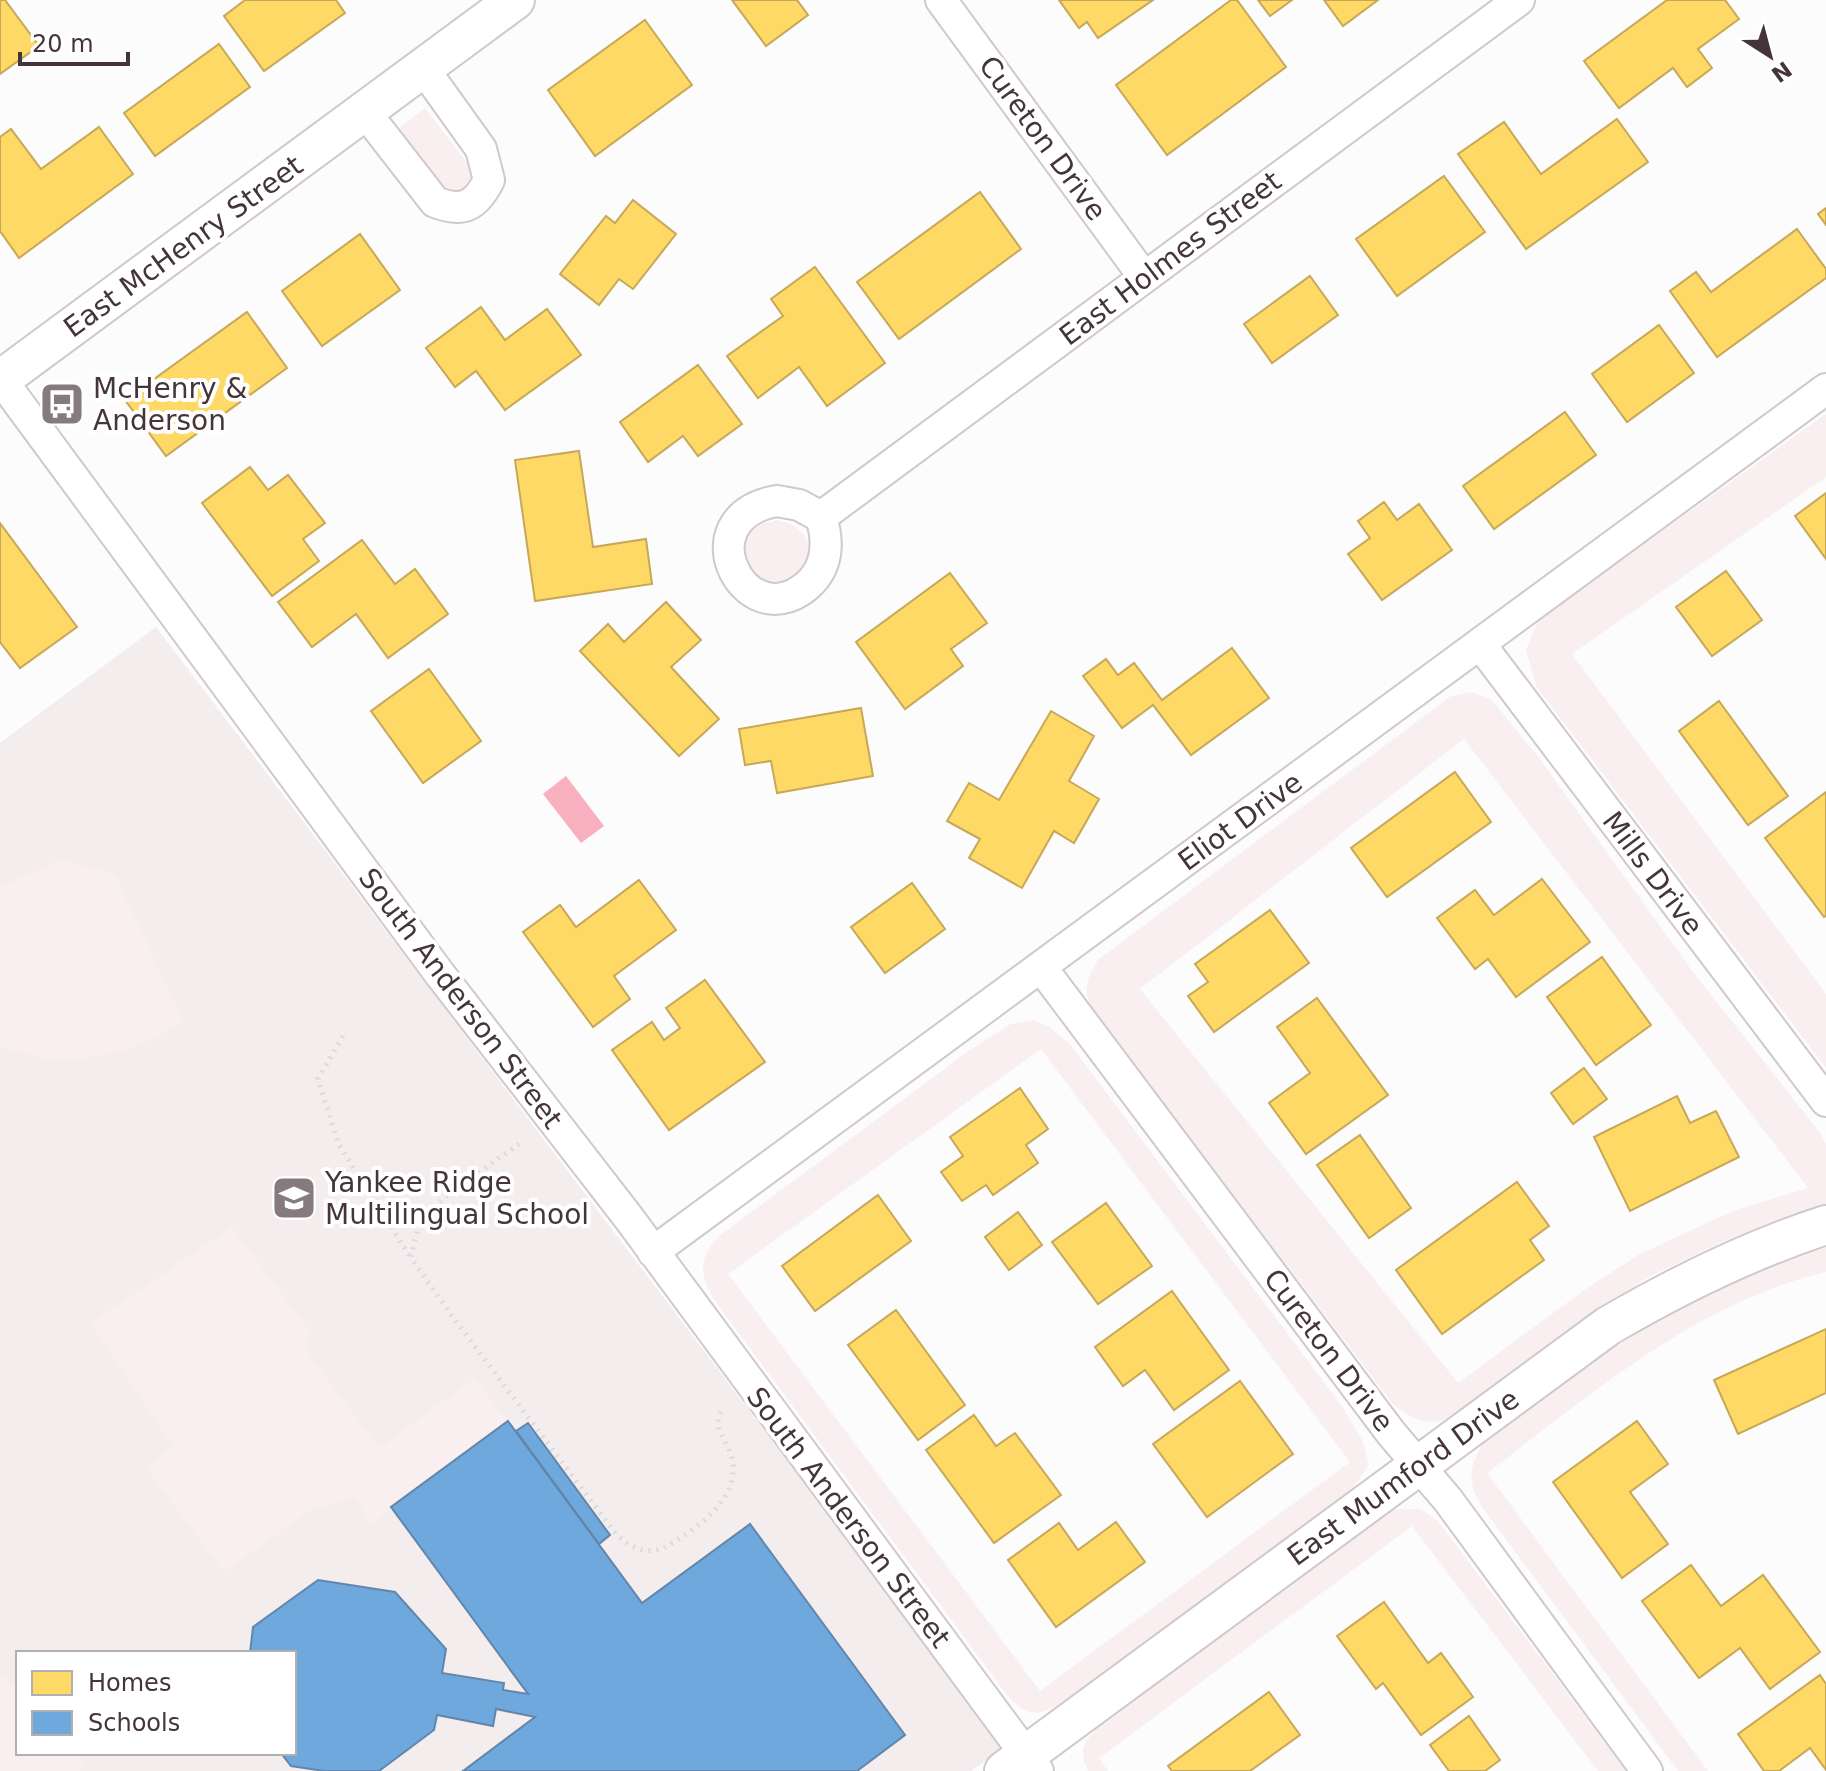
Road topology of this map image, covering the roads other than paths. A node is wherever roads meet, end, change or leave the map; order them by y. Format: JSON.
{"nodes":[{"id":1,"x":515,"y":0,"type":"edge"},
{"id":2,"x":941,"y":0,"type":"edge"},
{"id":3,"x":1519,"y":0,"type":"edge"},
{"id":4,"x":423,"y":68,"type":"junction"},
{"id":5,"x":365,"y":112,"type":"junction"},
{"id":6,"x":1144,"y":277,"type":"junction"},
{"id":7,"x":0,"y":379,"type":"edge"},
{"id":8,"x":1826,"y":389,"type":"edge"},
{"id":9,"x":821,"y":517,"type":"dead end"},
{"id":10,"x":1480,"y":644,"type":"junction"},
{"id":11,"x":1041,"y":967,"type":"junction"},
{"id":12,"x":1826,"y":1101,"type":"edge"},
{"id":13,"x":1826,"y":1225,"type":"edge"},
{"id":14,"x":653,"y":1252,"type":"junction"},
{"id":15,"x":1419,"y":1465,"type":"junction"},
{"id":16,"x":1023,"y":1766,"type":"edge"},
{"id":17,"x":1647,"y":1771,"type":"edge"}],
"edges":[{"from":1,"to":4,"type":"street","name":"East McHenry Street"},
{"from":2,"to":6,"type":"street","name":"Cureton Drive"},
{"from":3,"to":6,"type":"street","name":"East Holmes Street"},
{"from":4,"to":5,"type":"street","name":"East McHenry Street"},
{"from":4,"to":5,"type":"street"},
{"from":5,"to":7,"type":"street","name":"East McHenry Street"},
{"from":6,"to":9,"type":"street","name":"East Holmes Street"},
{"from":7,"to":14,"type":"street","name":"South Anderson Street"},
{"from":8,"to":10,"type":"street","name":"Eliot Drive"},
{"from":10,"to":11,"type":"street","name":"Eliot Drive"},
{"from":10,"to":12,"type":"street","name":"Mills Drive"},
{"from":11,"to":14,"type":"street","name":"Eliot Drive"},
{"from":11,"to":15,"type":"street","name":"Cureton Drive"},
{"from":13,"to":15,"type":"street","name":"East Mumford Drive"},
{"from":14,"to":16,"type":"street","name":"South Anderson Street"},
{"from":15,"to":16,"type":"street","name":"East Mumford Drive"},
{"from":15,"to":17,"type":"street","name":"Cureton Drive"}]}
